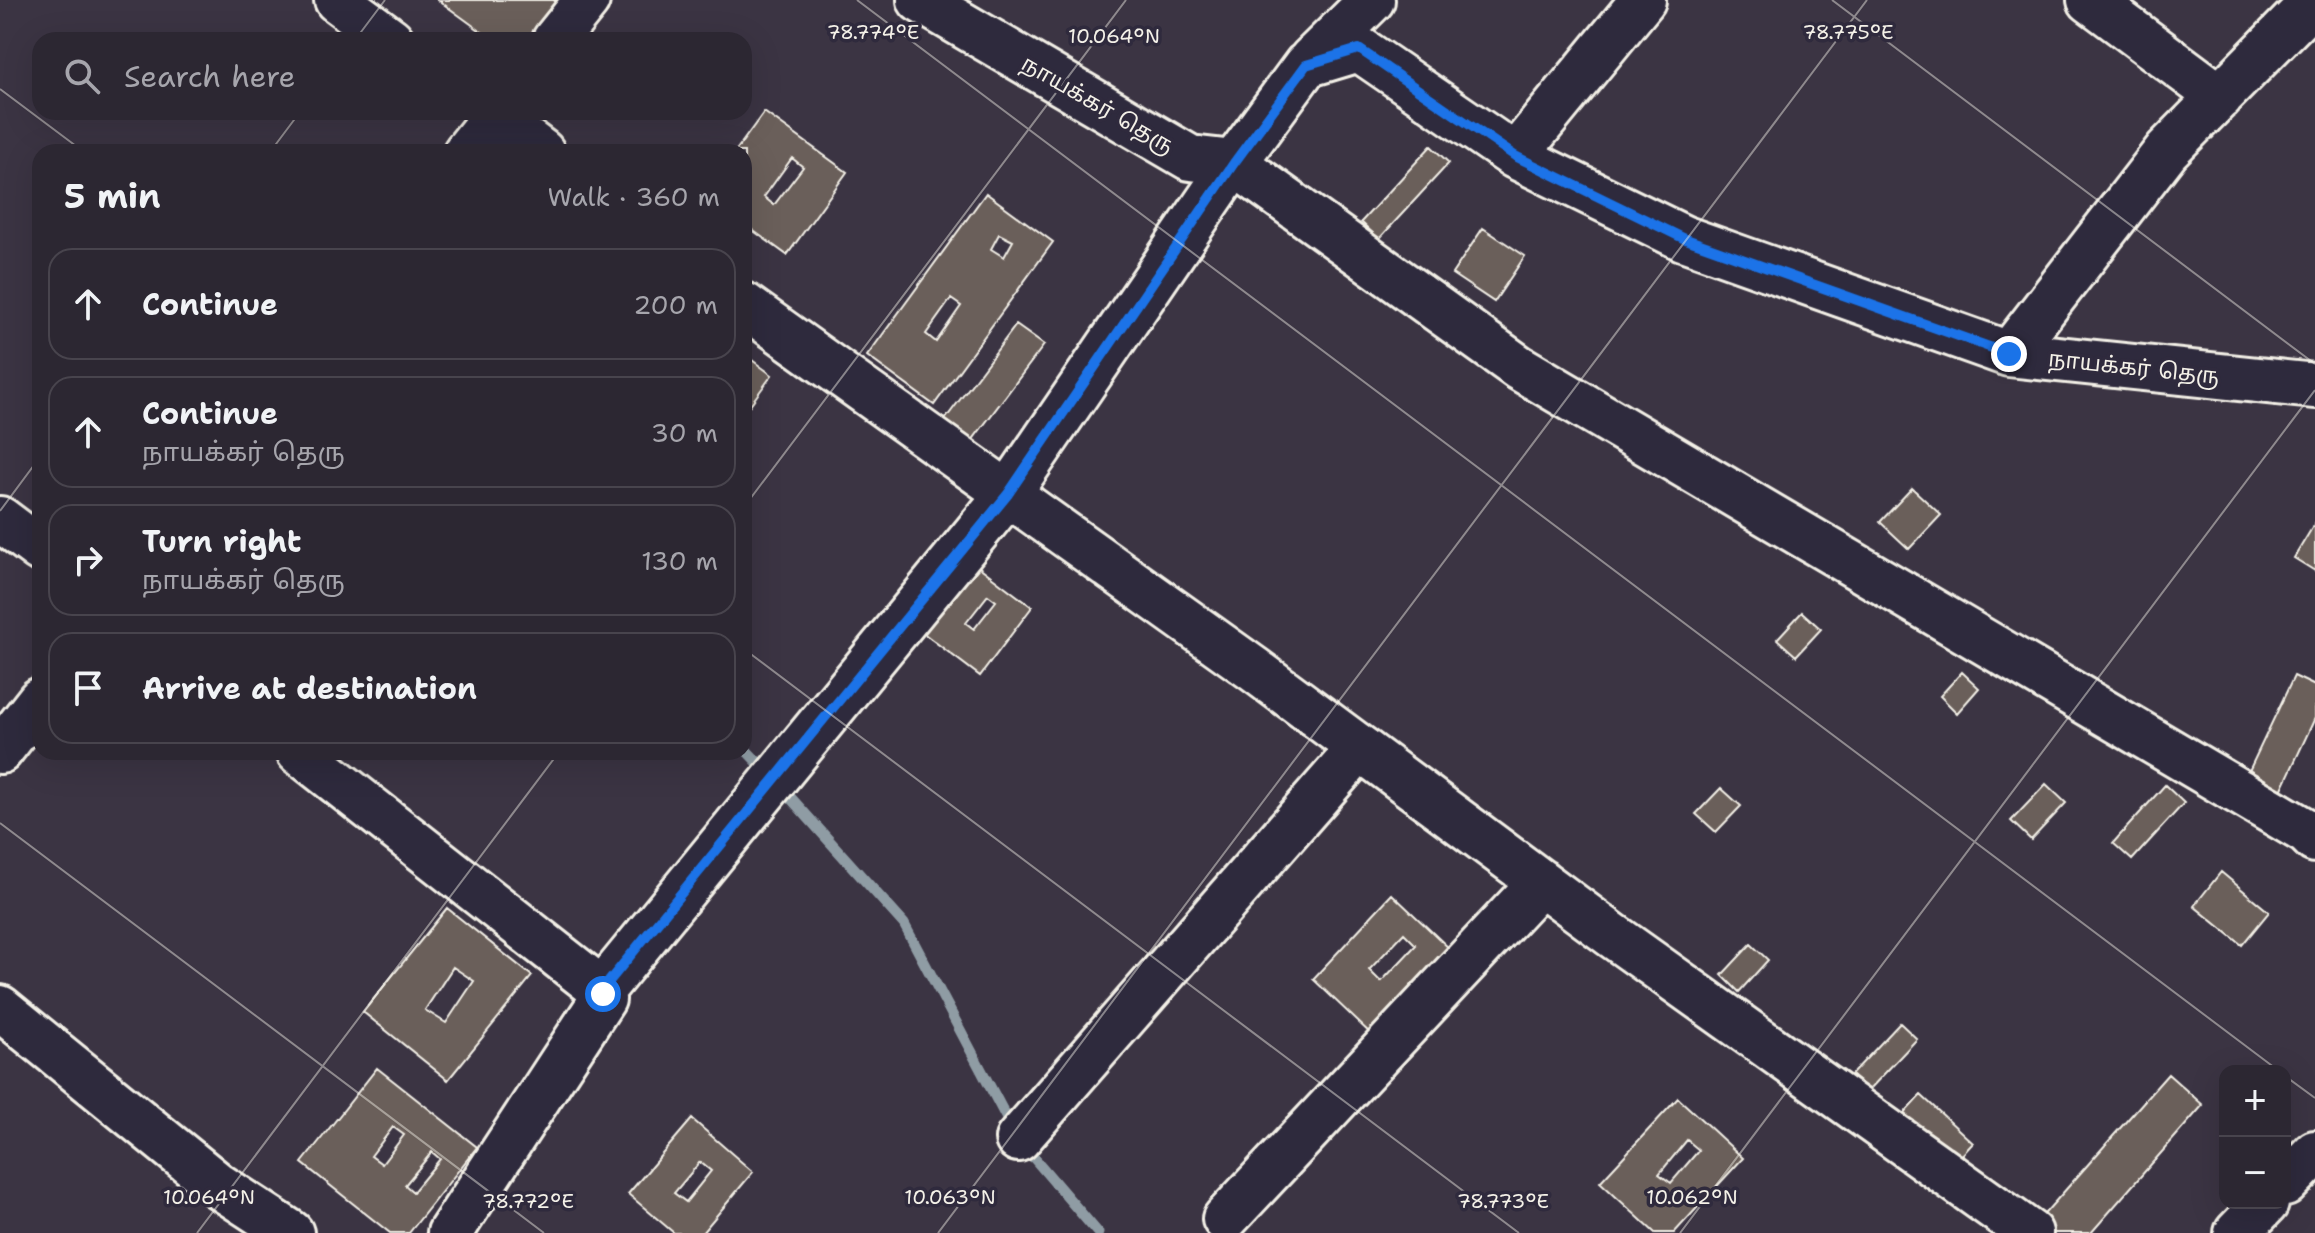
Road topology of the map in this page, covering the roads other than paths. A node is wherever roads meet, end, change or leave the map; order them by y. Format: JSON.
{"nodes":[{"id":1,"x":337,"y":0,"type":"edge"},
{"id":2,"x":587,"y":0,"type":"edge"},
{"id":3,"x":920,"y":0,"type":"edge"},
{"id":4,"x":1372,"y":0,"type":"edge"},
{"id":5,"x":1643,"y":0,"type":"edge"},
{"id":6,"x":2090,"y":0,"type":"edge"},
{"id":7,"x":2315,"y":0,"type":"edge"},
{"id":8,"x":380,"y":32,"type":"edge"},
{"id":9,"x":561,"y":32,"type":"edge"},
{"id":10,"x":1306,"y":65,"type":"junction"},
{"id":11,"x":2220,"y":97,"type":"junction"},
{"id":12,"x":489,"y":120,"type":"edge"},
{"id":13,"x":503,"y":120,"type":"edge"},
{"id":14,"x":472,"y":144,"type":"edge"},
{"id":15,"x":532,"y":144,"type":"edge"},
{"id":16,"x":1515,"y":156,"type":"junction"},
{"id":17,"x":1234,"y":163,"type":"junction"},
{"id":18,"x":752,"y":311,"type":"edge"},
{"id":19,"x":2009,"y":354,"type":"junction"},
{"id":20,"x":2315,"y":386,"type":"edge"},
{"id":21,"x":1008,"y":494,"type":"junction"},
{"id":22,"x":0,"y":519,"type":"edge"},
{"id":23,"x":32,"y":543,"type":"edge"},
{"id":24,"x":32,"y":710,"type":"edge"},
{"id":25,"x":1360,"y":748,"type":"junction"},
{"id":26,"x":0,"y":751,"type":"edge"},
{"id":27,"x":309,"y":760,"type":"edge"},
{"id":28,"x":2312,"y":831,"type":"edge"},
{"id":29,"x":1541,"y":882,"type":"junction"},
{"id":30,"x":602,"y":990,"type":"junction"},
{"id":31,"x":0,"y":1008,"type":"edge"},
{"id":32,"x":1018,"y":1139,"type":"dead end"},
{"id":33,"x":2315,"y":1153,"type":"edge"},
{"id":34,"x":2291,"y":1178,"type":"edge"},
{"id":35,"x":2260,"y":1209,"type":"edge"},
{"id":36,"x":1225,"y":1219,"type":"dead end"},
{"id":37,"x":291,"y":1233,"type":"edge"},
{"id":38,"x":450,"y":1233,"type":"edge"},
{"id":39,"x":2030,"y":1233,"type":"edge"},
{"id":40,"x":2237,"y":1233,"type":"edge"}],
"edges":[{"from":1,"to":8,"type":"street"},
{"from":2,"to":9,"type":"street"},
{"from":3,"to":17,"type":"street","name":"நாயக்கர் தெரு"},
{"from":4,"to":10,"type":"street"},
{"from":5,"to":16,"type":"street"},
{"from":6,"to":11,"type":"street"},
{"from":7,"to":11,"type":"street"},
{"from":10,"to":16,"type":"street","name":"நாயக்கர் தெரு"},
{"from":10,"to":17,"type":"street"},
{"from":11,"to":19,"type":"street"},
{"from":12,"to":14,"type":"street"},
{"from":13,"to":15,"type":"street"},
{"from":16,"to":19,"type":"street","name":"நாயக்கர் தெரு"},
{"from":17,"to":21,"type":"street"},
{"from":17,"to":28,"type":"street"},
{"from":18,"to":21,"type":"street"},
{"from":19,"to":20,"type":"street","name":"நாயக்கர் தெரு"},
{"from":21,"to":25,"type":"street"},
{"from":21,"to":30,"type":"street"},
{"from":22,"to":23,"type":"street"},
{"from":24,"to":26,"type":"street"},
{"from":25,"to":29,"type":"street"},
{"from":25,"to":32,"type":"street"},
{"from":27,"to":30,"type":"street"},
{"from":29,"to":36,"type":"street"},
{"from":29,"to":39,"type":"street"},
{"from":30,"to":38,"type":"street"},
{"from":31,"to":37,"type":"street"},
{"from":33,"to":34,"type":"street"},
{"from":35,"to":40,"type":"street"}]}
